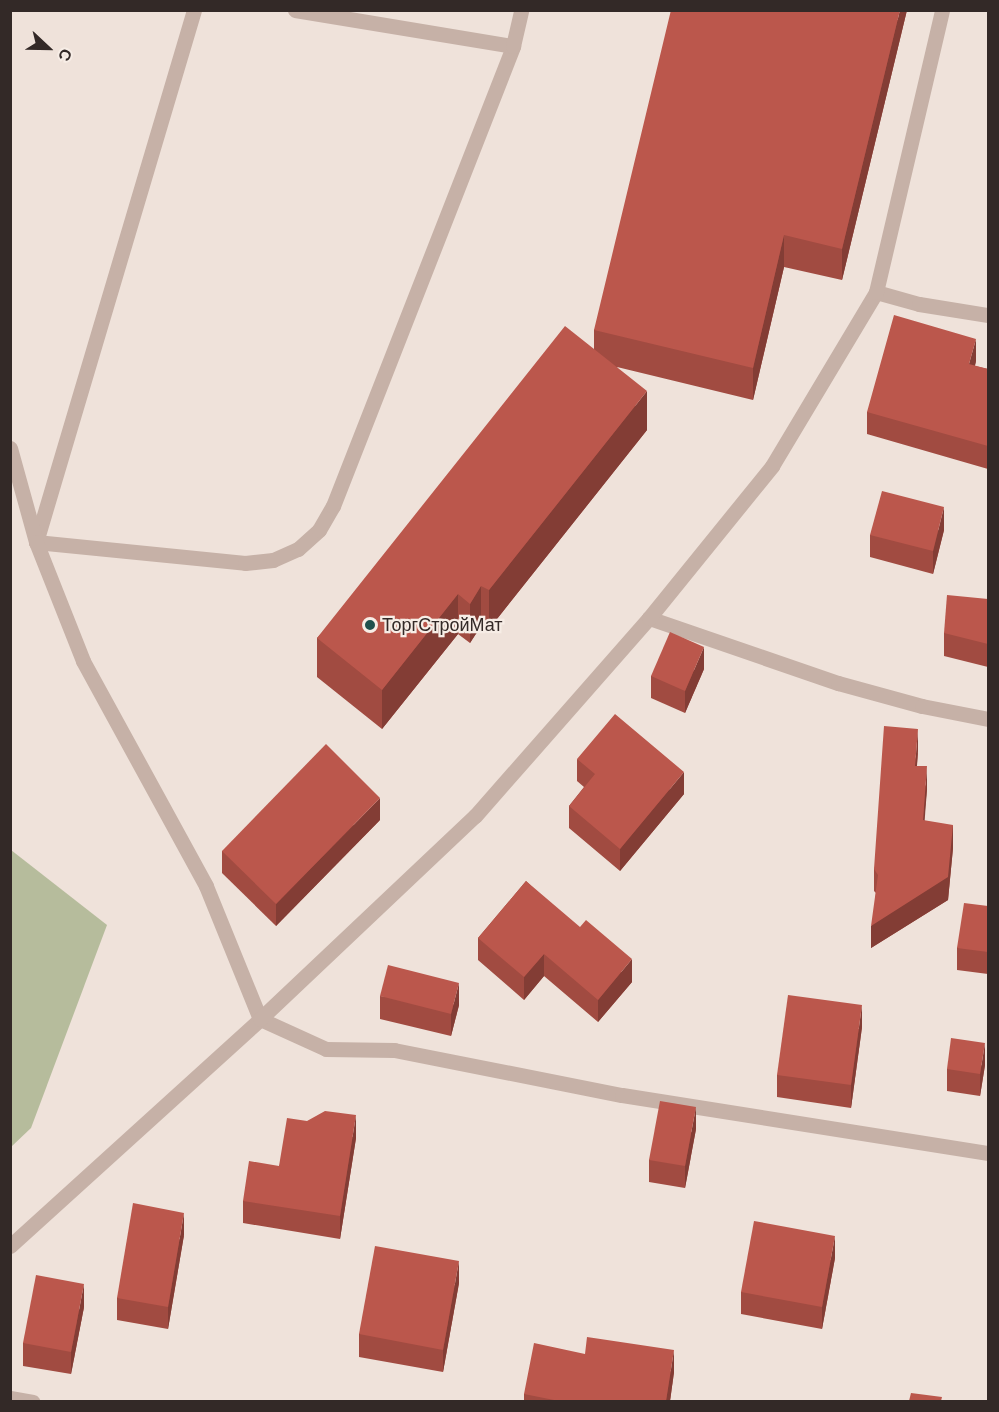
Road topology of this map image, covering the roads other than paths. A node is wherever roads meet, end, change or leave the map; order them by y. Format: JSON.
{"nodes":[{"id":1,"x":194,"y":10,"type":"edge"},
{"id":2,"x":295,"y":10,"type":"edge"},
{"id":3,"x":521,"y":10,"type":"edge"},
{"id":4,"x":942,"y":10,"type":"edge"},
{"id":5,"x":513,"y":46,"type":"junction"},
{"id":6,"x":876,"y":292,"type":"junction"},
{"id":7,"x":988,"y":315,"type":"edge"},
{"id":8,"x":10,"y":448,"type":"edge"},
{"id":9,"x":36,"y":542,"type":"junction"},
{"id":10,"x":649,"y":618,"type":"junction"},
{"id":11,"x":988,"y":719,"type":"edge"},
{"id":12,"x":260,"y":1019,"type":"junction"},
{"id":13,"x":988,"y":1153,"type":"edge"},
{"id":14,"x":10,"y":1246,"type":"edge"},
{"id":15,"x":10,"y":1398,"type":"edge"},
{"id":16,"x":33,"y":1401,"type":"edge"}],
"edges":[{"from":1,"to":9,"type":"lane"},
{"from":2,"to":5,"type":"lane"},
{"from":3,"to":5,"type":"lane"},
{"from":4,"to":6,"type":"lane"},
{"from":5,"to":9,"type":"lane"},
{"from":6,"to":7,"type":"lane"},
{"from":6,"to":10,"type":"lane"},
{"from":8,"to":9,"type":"lane"},
{"from":9,"to":12,"type":"lane"},
{"from":10,"to":11,"type":"lane"},
{"from":10,"to":12,"type":"lane"},
{"from":12,"to":13,"type":"lane"},
{"from":12,"to":14,"type":"lane"},
{"from":15,"to":16,"type":"lane"}]}
